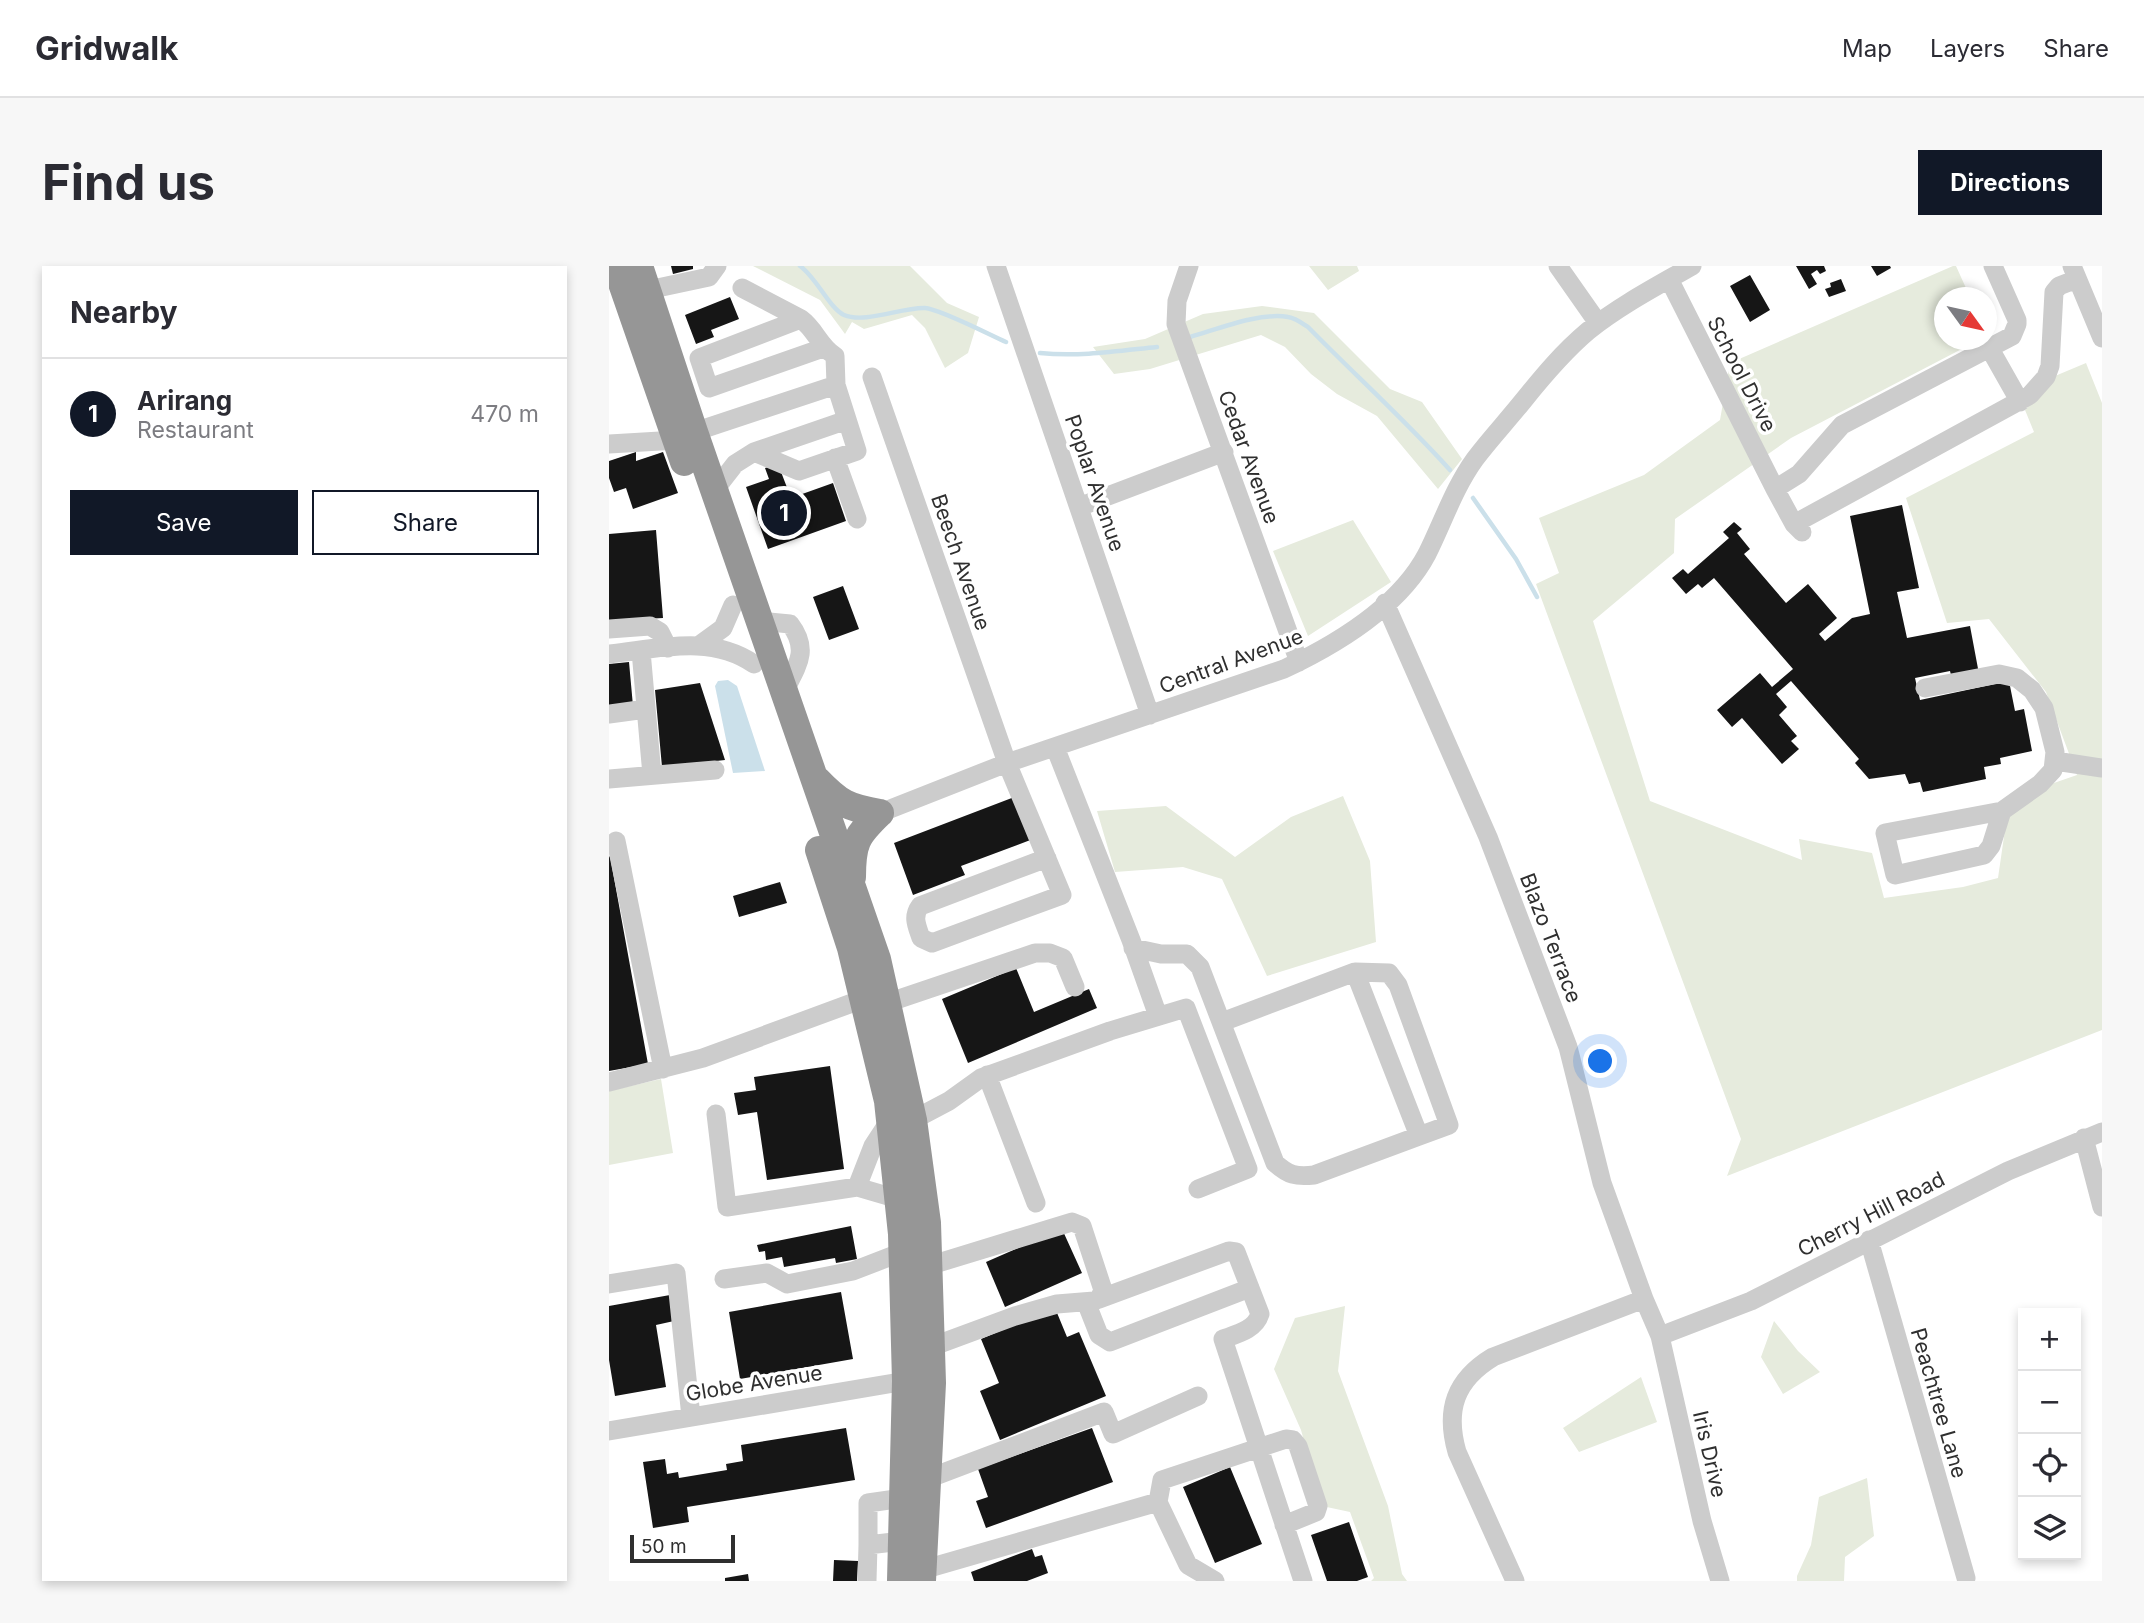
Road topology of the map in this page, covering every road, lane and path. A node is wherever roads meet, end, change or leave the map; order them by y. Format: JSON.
{"nodes":[{"id":1,"x":717,"y":266,"type":"edge"},
{"id":2,"x":996,"y":266,"type":"edge"},
{"id":3,"x":1189,"y":266,"type":"edge"},
{"id":4,"x":1558,"y":266,"type":"edge"},
{"id":5,"x":1692,"y":266,"type":"edge"},
{"id":6,"x":1993,"y":266,"type":"edge"},
{"id":7,"x":2077,"y":270,"type":"edge"},
{"id":8,"x":627,"y":279,"type":"edge"},
{"id":9,"x":1669,"y":279,"type":"junction"},
{"id":10,"x":742,"y":288,"type":"dead end"},
{"id":11,"x":801,"y":319,"type":"junction"},
{"id":12,"x":1598,"y":323,"type":"junction"},
{"id":13,"x":2102,"y":338,"type":"edge"},
{"id":14,"x":1997,"y":345,"type":"edge"},
{"id":15,"x":823,"y":348,"type":"junction"},
{"id":16,"x":1988,"y":350,"type":"edge"},
{"id":17,"x":1991,"y":350,"type":"edge"},
{"id":18,"x":872,"y":377,"type":"dead end"},
{"id":19,"x":692,"y":381,"type":"junction"},
{"id":20,"x":836,"y":385,"type":"junction"},
{"id":21,"x":2025,"y":399,"type":"junction"},
{"id":22,"x":846,"y":420,"type":"junction"},
{"id":23,"x":685,"y":436,"type":"junction"},
{"id":24,"x":609,"y":444,"type":"edge"},
{"id":25,"x":754,"y":452,"type":"junction"},
{"id":26,"x":1224,"y":452,"type":"junction"},
{"id":27,"x":835,"y":458,"type":"junction"},
{"id":28,"x":1775,"y":489,"type":"junction"},
{"id":29,"x":714,"y":491,"type":"junction"},
{"id":30,"x":1079,"y":507,"type":"junction"},
{"id":31,"x":857,"y":519,"type":"dead end"},
{"id":32,"x":1385,"y":603,"type":"junction"},
{"id":33,"x":733,"y":604,"type":"junction"},
{"id":34,"x":609,"y":628,"type":"edge"},
{"id":35,"x":701,"y":645,"type":"junction"},
{"id":36,"x":668,"y":648,"type":"junction"},
{"id":37,"x":641,"y":651,"type":"junction"},
{"id":38,"x":609,"y":654,"type":"edge"},
{"id":39,"x":1299,"y":662,"type":"junction"},
{"id":40,"x":754,"y":664,"type":"junction"},
{"id":41,"x":1924,"y":688,"type":"dead end"},
{"id":42,"x":646,"y":709,"type":"junction"},
{"id":43,"x":609,"y":714,"type":"edge"},
{"id":44,"x":1150,"y":715,"type":"junction"},
{"id":45,"x":1055,"y":747,"type":"junction"},
{"id":46,"x":2055,"y":761,"type":"junction"},
{"id":47,"x":1007,"y":763,"type":"junction"},
{"id":48,"x":2102,"y":768,"type":"edge"},
{"id":49,"x":715,"y":769,"type":"dead end"},
{"id":50,"x":652,"y":775,"type":"junction"},
{"id":51,"x":814,"y":777,"type":"junction"},
{"id":52,"x":609,"y":779,"type":"edge"},
{"id":53,"x":2002,"y":811,"type":"junction"},
{"id":54,"x":880,"y":813,"type":"junction"},
{"id":55,"x":616,"y":841,"type":"dead end"},
{"id":56,"x":1047,"y":858,"type":"junction"},
{"id":57,"x":852,"y":885,"type":"junction"},
{"id":58,"x":1133,"y":948,"type":"junction"},
{"id":59,"x":1355,"y":972,"type":"junction"},
{"id":60,"x":1075,"y":988,"type":"dead end"},
{"id":61,"x":875,"y":1001,"type":"junction"},
{"id":62,"x":1157,"y":1016,"type":"junction"},
{"id":63,"x":1222,"y":1022,"type":"junction"},
{"id":64,"x":663,"y":1069,"type":"junction"},
{"id":65,"x":988,"y":1075,"type":"junction"},
{"id":66,"x":609,"y":1082,"type":"edge"},
{"id":67,"x":716,"y":1114,"type":"dead end"},
{"id":68,"x":902,"y":1120,"type":"junction"},
{"id":69,"x":2093,"y":1135,"type":"edge"},
{"id":70,"x":1419,"y":1136,"type":"junction"},
{"id":71,"x":857,"y":1187,"type":"junction"},
{"id":72,"x":1198,"y":1189,"type":"dead end"},
{"id":73,"x":898,"y":1199,"type":"junction"},
{"id":74,"x":1036,"y":1203,"type":"dead end"},
{"id":75,"x":2102,"y":1207,"type":"edge"},
{"id":76,"x":1869,"y":1240,"type":"junction"},
{"id":77,"x":902,"y":1252,"type":"junction"},
{"id":78,"x":928,"y":1266,"type":"junction"},
{"id":79,"x":724,"y":1279,"type":"dead end"},
{"id":80,"x":609,"y":1284,"type":"edge"},
{"id":81,"x":1251,"y":1288,"type":"junction"},
{"id":82,"x":1644,"y":1299,"type":"junction"},
{"id":83,"x":1093,"y":1300,"type":"junction"},
{"id":84,"x":1660,"y":1336,"type":"junction"},
{"id":85,"x":931,"y":1347,"type":"junction"},
{"id":86,"x":906,"y":1381,"type":"junction"},
{"id":87,"x":1198,"y":1395,"type":"dead end"},
{"id":88,"x":691,"y":1417,"type":"junction"},
{"id":89,"x":609,"y":1431,"type":"edge"},
{"id":90,"x":1258,"y":1446,"type":"junction"},
{"id":91,"x":927,"y":1479,"type":"junction"},
{"id":92,"x":903,"y":1498,"type":"junction"},
{"id":93,"x":1159,"y":1502,"type":"junction"},
{"id":94,"x":1284,"y":1525,"type":"junction"},
{"id":95,"x":902,"y":1541,"type":"junction"},
{"id":96,"x":868,"y":1545,"type":"junction"},
{"id":97,"x":915,"y":1577,"type":"edge"},
{"id":98,"x":1966,"y":1578,"type":"dead end"},
{"id":99,"x":867,"y":1581,"type":"edge"},
{"id":100,"x":1215,"y":1581,"type":"edge"},
{"id":101,"x":1303,"y":1581,"type":"edge"},
{"id":102,"x":1515,"y":1581,"type":"edge"},
{"id":103,"x":1720,"y":1581,"type":"edge"}],
"edges":[{"from":1,"to":8,"type":"street"},
{"from":2,"to":30,"type":"street","name":"Poplar Avenue"},
{"from":3,"to":26,"type":"street","name":"Cedar Avenue"},
{"from":4,"to":12,"type":"street"},
{"from":5,"to":9,"type":"street","name":"Central Avenue"},
{"from":6,"to":14,"type":"street"},
{"from":7,"to":13,"type":"street"},
{"from":7,"to":21,"type":"street"},
{"from":8,"to":19,"type":"highway"},
{"from":8,"to":23,"type":"highway"},
{"from":9,"to":12,"type":"street","name":"Central Avenue"},
{"from":9,"to":28,"type":"street","name":"School Drive"},
{"from":10,"to":11,"type":"street"},
{"from":11,"to":15,"type":"street"},
{"from":11,"to":19,"type":"street"},
{"from":12,"to":32,"type":"street","name":"Central Avenue"},
{"from":15,"to":19,"type":"street"},
{"from":15,"to":20,"type":"street"},
{"from":16,"to":28,"type":"street"},
{"from":17,"to":21,"type":"street"},
{"from":18,"to":47,"type":"street","name":"Beech Avenue"},
{"from":19,"to":23,"type":"highway"},
{"from":20,"to":22,"type":"street"},
{"from":20,"to":23,"type":"street"},
{"from":21,"to":28,"type":"street","name":"School Drive"},
{"from":22,"to":25,"type":"street"},
{"from":22,"to":27,"type":"street"},
{"from":23,"to":24,"type":"street"},
{"from":23,"to":29,"type":"highway"},
{"from":23,"to":33,"type":"highway"},
{"from":25,"to":27,"type":"street"},
{"from":25,"to":29,"type":"street"},
{"from":26,"to":30,"type":"street"},
{"from":26,"to":39,"type":"street","name":"Cedar Avenue"},
{"from":27,"to":31,"type":"street"},
{"from":29,"to":51,"type":"highway"},
{"from":30,"to":44,"type":"street","name":"Poplar Avenue"},
{"from":32,"to":39,"type":"street","name":"Central Avenue"},
{"from":32,"to":82,"type":"street","name":"Blazo Terrace"},
{"from":33,"to":35,"type":"street"},
{"from":33,"to":40,"type":"highway"},
{"from":34,"to":36,"type":"street"},
{"from":35,"to":36,"type":"street"},
{"from":35,"to":40,"type":"street"},
{"from":36,"to":37,"type":"street"},
{"from":37,"to":38,"type":"street"},
{"from":37,"to":42,"type":"street"},
{"from":39,"to":44,"type":"street","name":"Central Avenue"},
{"from":40,"to":61,"type":"highway"},
{"from":41,"to":46,"type":"street"},
{"from":42,"to":43,"type":"street"},
{"from":42,"to":50,"type":"street"},
{"from":44,"to":45,"type":"street","name":"Central Avenue"},
{"from":45,"to":47,"type":"street","name":"Central Avenue"},
{"from":45,"to":58,"type":"street"},
{"from":46,"to":48,"type":"street"},
{"from":46,"to":53,"type":"street"},
{"from":47,"to":54,"type":"street","name":"Central Avenue"},
{"from":47,"to":56,"type":"street","name":"Beech Avenue"},
{"from":49,"to":50,"type":"street"},
{"from":50,"to":52,"type":"street"},
{"from":51,"to":54,"type":"highway"},
{"from":51,"to":57,"type":"highway"},
{"from":53,"to":53,"type":"street"},
{"from":54,"to":57,"type":"highway"},
{"from":55,"to":64,"type":"street"},
{"from":56,"to":56,"type":"street","name":"Beech Avenue"},
{"from":57,"to":61,"type":"highway"},
{"from":58,"to":62,"type":"street"},
{"from":58,"to":63,"type":"street"},
{"from":59,"to":63,"type":"street"},
{"from":59,"to":70,"type":"street"},
{"from":59,"to":70,"type":"street"},
{"from":60,"to":61,"type":"street"},
{"from":61,"to":64,"type":"street"},
{"from":61,"to":68,"type":"highway"},
{"from":62,"to":65,"type":"street"},
{"from":62,"to":72,"type":"street"},
{"from":63,"to":70,"type":"street"},
{"from":64,"to":66,"type":"street"},
{"from":65,"to":68,"type":"street"},
{"from":65,"to":74,"type":"street"},
{"from":67,"to":71,"type":"street"},
{"from":68,"to":71,"type":"street"},
{"from":68,"to":73,"type":"highway"},
{"from":68,"to":78,"type":"highway"},
{"from":69,"to":75,"type":"street"},
{"from":69,"to":76,"type":"street","name":"Cherry Hill Road"},
{"from":71,"to":73,"type":"street"},
{"from":73,"to":77,"type":"highway"},
{"from":76,"to":84,"type":"street","name":"Cherry Hill Road"},
{"from":76,"to":98,"type":"street","name":"Peachtree Lane"},
{"from":77,"to":79,"type":"street"},
{"from":77,"to":86,"type":"highway"},
{"from":78,"to":83,"type":"street"},
{"from":78,"to":85,"type":"highway"},
{"from":80,"to":88,"type":"street"},
{"from":81,"to":83,"type":"street"},
{"from":81,"to":83,"type":"street"},
{"from":81,"to":90,"type":"street"},
{"from":82,"to":84,"type":"street","name":"Blazo Terrace"},
{"from":82,"to":102,"type":"street"},
{"from":83,"to":85,"type":"street"},
{"from":84,"to":103,"type":"street","name":"Iris Drive"},
{"from":85,"to":91,"type":"highway"},
{"from":86,"to":88,"type":"street","name":"Globe Avenue"},
{"from":86,"to":92,"type":"highway"},
{"from":87,"to":91,"type":"street"},
{"from":88,"to":89,"type":"street","name":"Globe Avenue"},
{"from":90,"to":93,"type":"street"},
{"from":90,"to":94,"type":"street"},
{"from":90,"to":94,"type":"street"},
{"from":91,"to":97,"type":"highway"},
{"from":92,"to":95,"type":"highway"},
{"from":92,"to":96,"type":"street"},
{"from":93,"to":97,"type":"street"},
{"from":93,"to":100,"type":"street"},
{"from":94,"to":101,"type":"street"},
{"from":95,"to":96,"type":"street"},
{"from":95,"to":97,"type":"highway"},
{"from":96,"to":99,"type":"street"}]}
